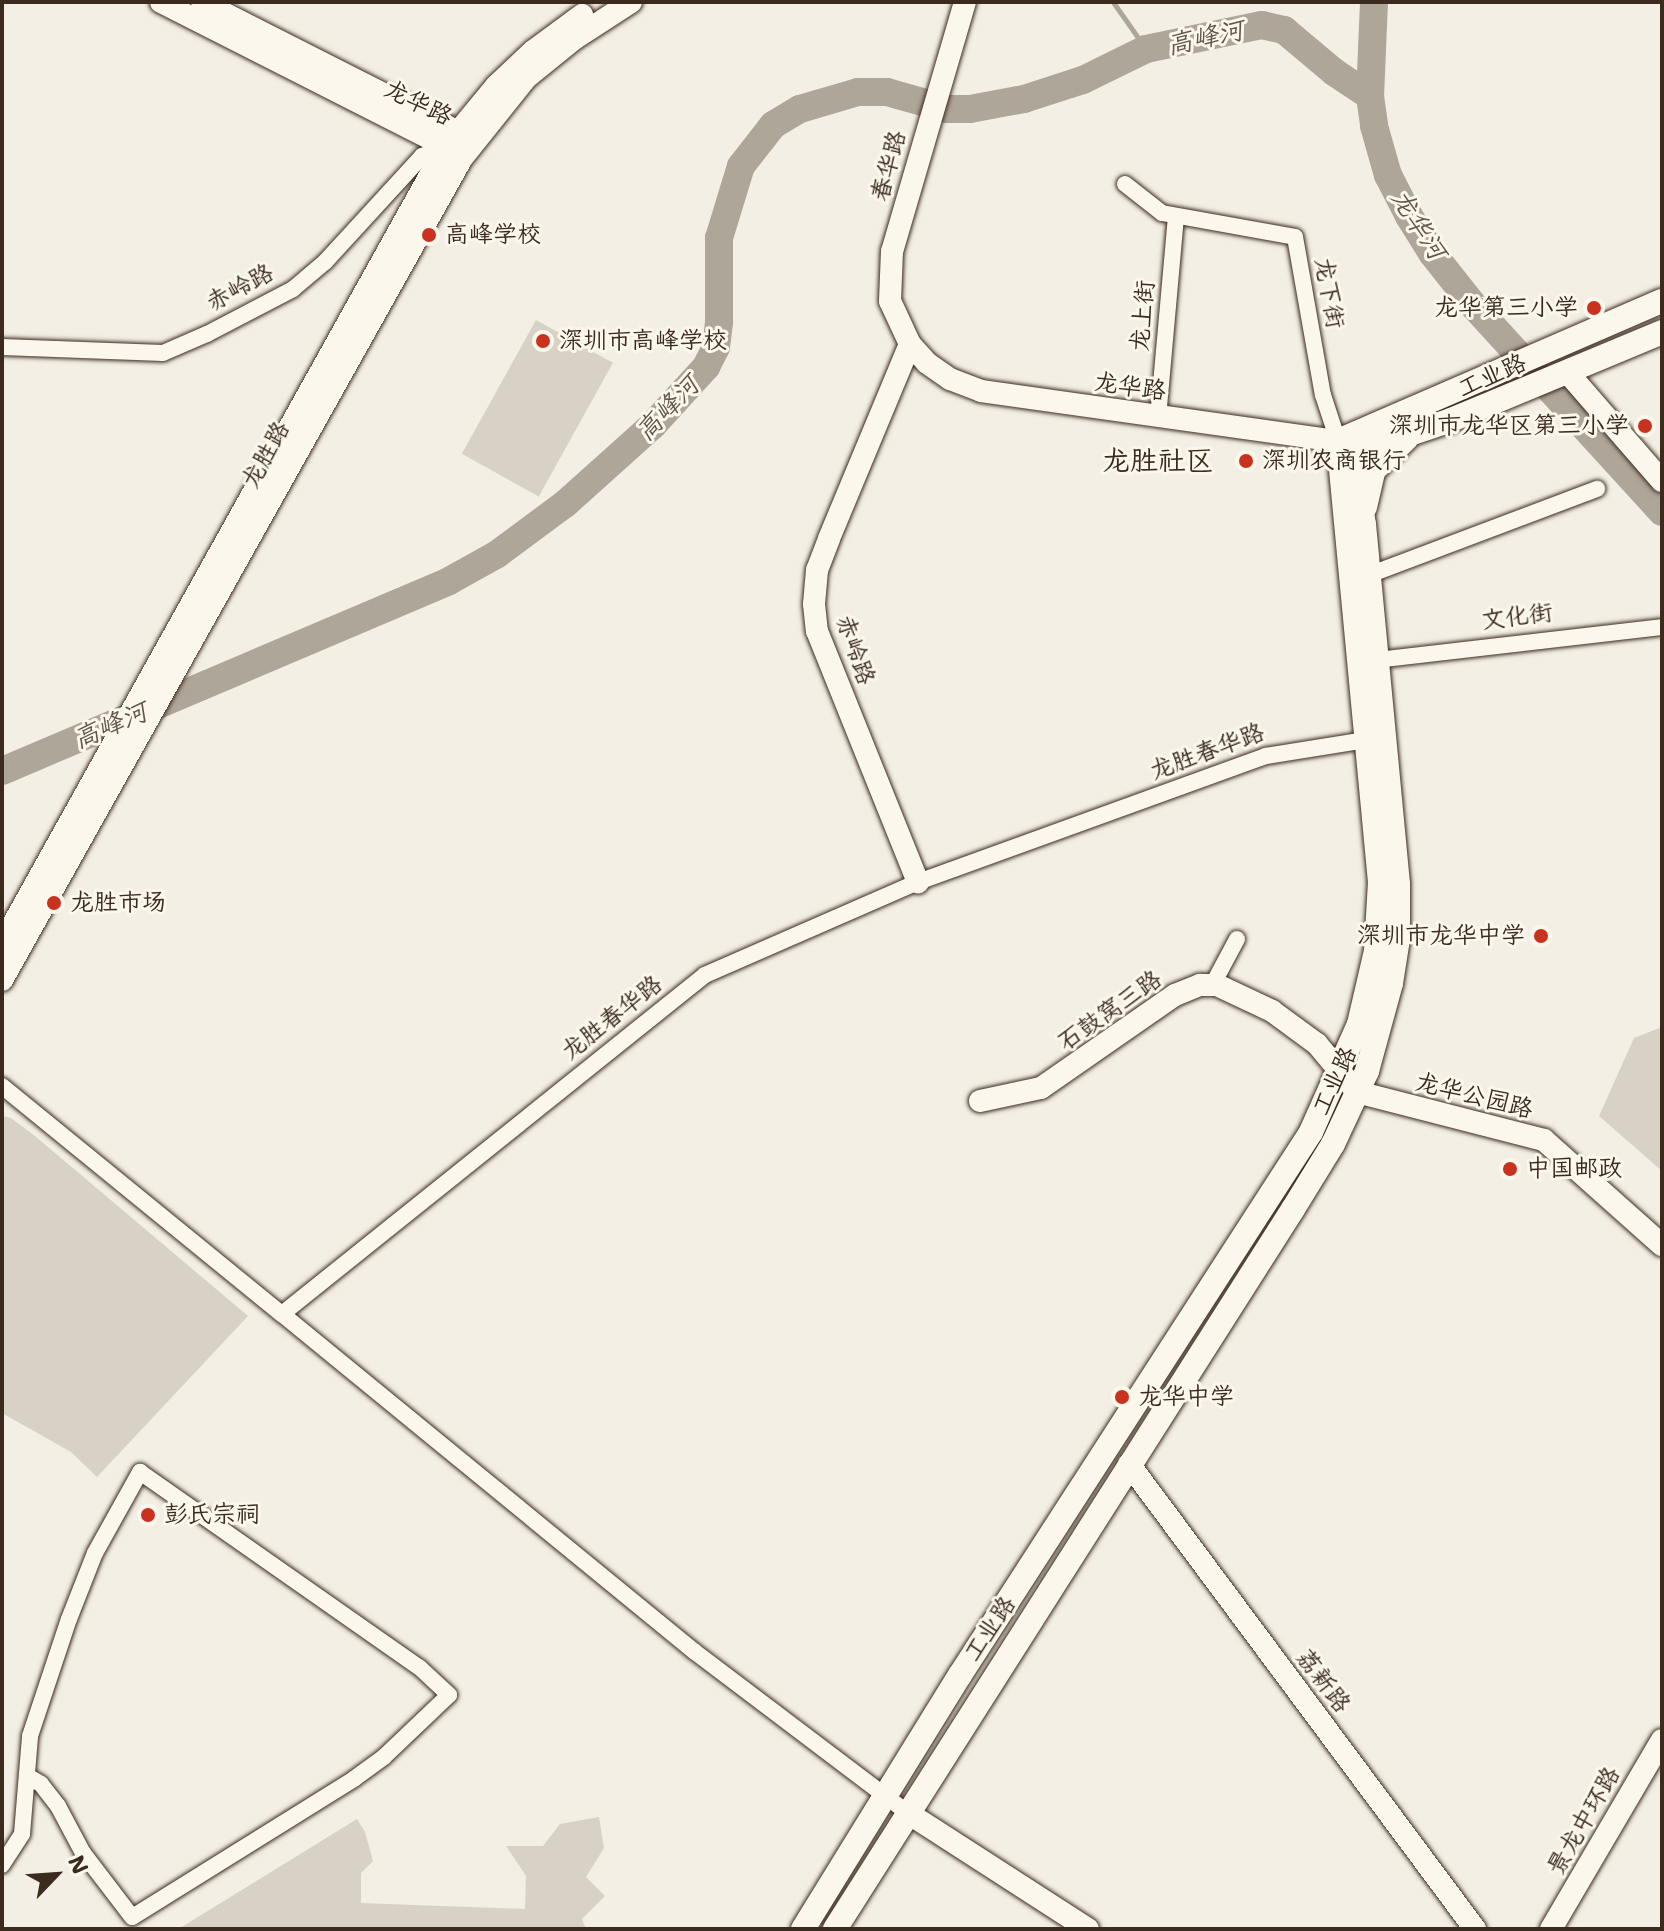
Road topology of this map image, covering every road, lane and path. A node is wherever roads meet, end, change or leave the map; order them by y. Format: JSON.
{"nodes":[{"id":1,"x":161,"y":2,"type":"edge"},
{"id":2,"x":202,"y":2,"type":"edge"},
{"id":3,"x":603,"y":2,"type":"edge"},
{"id":4,"x":631,"y":2,"type":"edge"},
{"id":5,"x":965,"y":2,"type":"edge"},
{"id":6,"x":458,"y":142,"type":"junction"},
{"id":7,"x":1125,"y":184,"type":"dead end"},
{"id":8,"x":1176,"y":218,"type":"junction"},
{"id":9,"x":1662,"y":301,"type":"edge"},
{"id":10,"x":1662,"y":332,"type":"edge"},
{"id":11,"x":910,"y":344,"type":"junction"},
{"id":12,"x":4,"y":350,"type":"edge"},
{"id":13,"x":1565,"y":374,"type":"junction"},
{"id":14,"x":1158,"y":418,"type":"junction"},
{"id":15,"x":1419,"y":432,"type":"junction"},
{"id":16,"x":1346,"y":447,"type":"junction"},
{"id":17,"x":1662,"y":481,"type":"edge"},
{"id":18,"x":1597,"y":489,"type":"dead end"},
{"id":19,"x":1364,"y":525,"type":"junction"},
{"id":20,"x":1369,"y":575,"type":"junction"},
{"id":21,"x":1662,"y":627,"type":"edge"},
{"id":22,"x":1377,"y":660,"type":"junction"},
{"id":23,"x":1366,"y":740,"type":"junction"},
{"id":24,"x":918,"y":882,"type":"junction"},
{"id":25,"x":1237,"y":939,"type":"dead end"},
{"id":26,"x":2,"y":944,"type":"edge"},
{"id":27,"x":2,"y":980,"type":"edge"},
{"id":28,"x":1213,"y":984,"type":"junction"},
{"id":29,"x":1341,"y":1072,"type":"junction"},
{"id":30,"x":2,"y":1086,"type":"edge"},
{"id":31,"x":1357,"y":1092,"type":"junction"},
{"id":32,"x":980,"y":1101,"type":"dead end"},
{"id":33,"x":1662,"y":1245,"type":"edge"},
{"id":34,"x":282,"y":1314,"type":"junction"},
{"id":35,"x":1129,"y":1464,"type":"junction"},
{"id":36,"x":1662,"y":1740,"type":"edge"},
{"id":37,"x":27,"y":1776,"type":"junction"},
{"id":38,"x":886,"y":1796,"type":"junction"},
{"id":39,"x":908,"y":1813,"type":"junction"},
{"id":40,"x":2,"y":1865,"type":"edge"},
{"id":41,"x":803,"y":1929,"type":"edge"},
{"id":42,"x":835,"y":1929,"type":"edge"},
{"id":43,"x":1088,"y":1929,"type":"edge"},
{"id":44,"x":1475,"y":1929,"type":"edge"},
{"id":45,"x":1551,"y":1929,"type":"edge"}],
"edges":[{"from":1,"to":6,"type":"street","name":"龙华路"},
{"from":2,"to":6,"type":"street","name":"龙华路"},
{"from":3,"to":6,"type":"street","name":"龙胜路"},
{"from":4,"to":6,"type":"street","name":"龙胜路"},
{"from":5,"to":11,"type":"street","name":"春华路"},
{"from":6,"to":12,"type":"street","name":"赤岭路"},
{"from":6,"to":26,"type":"street","name":"龙胜路"},
{"from":6,"to":27,"type":"street","name":"龙胜路"},
{"from":7,"to":8,"type":"street","name":"龙下街"},
{"from":8,"to":14,"type":"street","name":"龙上街"},
{"from":8,"to":16,"type":"street","name":"龙下街"},
{"from":9,"to":16,"type":"main road","name":"工业路"},
{"from":10,"to":13,"type":"main road","name":"工业路"},
{"from":11,"to":14,"type":"street","name":"龙华路"},
{"from":11,"to":24,"type":"street","name":"赤岭路"},
{"from":13,"to":15,"type":"main road","name":"工业路"},
{"from":13,"to":17,"type":"street"},
{"from":14,"to":16,"type":"street","name":"龙华路"},
{"from":15,"to":16,"type":"main road","name":"工业路"},
{"from":15,"to":19,"type":"main road"},
{"from":16,"to":19,"type":"main road","name":"工业路"},
{"from":16,"to":23,"type":"main road","name":"工业路"},
{"from":18,"to":20,"type":"street"},
{"from":19,"to":20,"type":"main road","name":"工业路"},
{"from":20,"to":22,"type":"main road","name":"工业路"},
{"from":21,"to":22,"type":"street","name":"文化街"},
{"from":22,"to":31,"type":"main road","name":"工业路"},
{"from":23,"to":24,"type":"street","name":"龙胜春华路"},
{"from":23,"to":29,"type":"main road","name":"工业路"},
{"from":24,"to":34,"type":"street","name":"龙胜春华路"},
{"from":25,"to":28,"type":"street"},
{"from":28,"to":29,"type":"street"},
{"from":28,"to":32,"type":"street","name":"石鼓窝三路"},
{"from":29,"to":31,"type":"street"},
{"from":29,"to":38,"type":"main road","name":"工业路"},
{"from":30,"to":34,"type":"street"},
{"from":31,"to":33,"type":"street","name":"龙华公园路"},
{"from":31,"to":35,"type":"main road","name":"工业路"},
{"from":34,"to":38,"type":"street"},
{"from":35,"to":39,"type":"main road","name":"工业路"},
{"from":35,"to":44,"type":"street","name":"荔新路"},
{"from":36,"to":45,"type":"street","name":"景龙中环路"},
{"from":37,"to":37,"type":"street"},
{"from":37,"to":40,"type":"street"},
{"from":38,"to":39,"type":"street"},
{"from":38,"to":41,"type":"main road","name":"工业路"},
{"from":39,"to":42,"type":"main road","name":"工业路"},
{"from":39,"to":43,"type":"street"}]}
